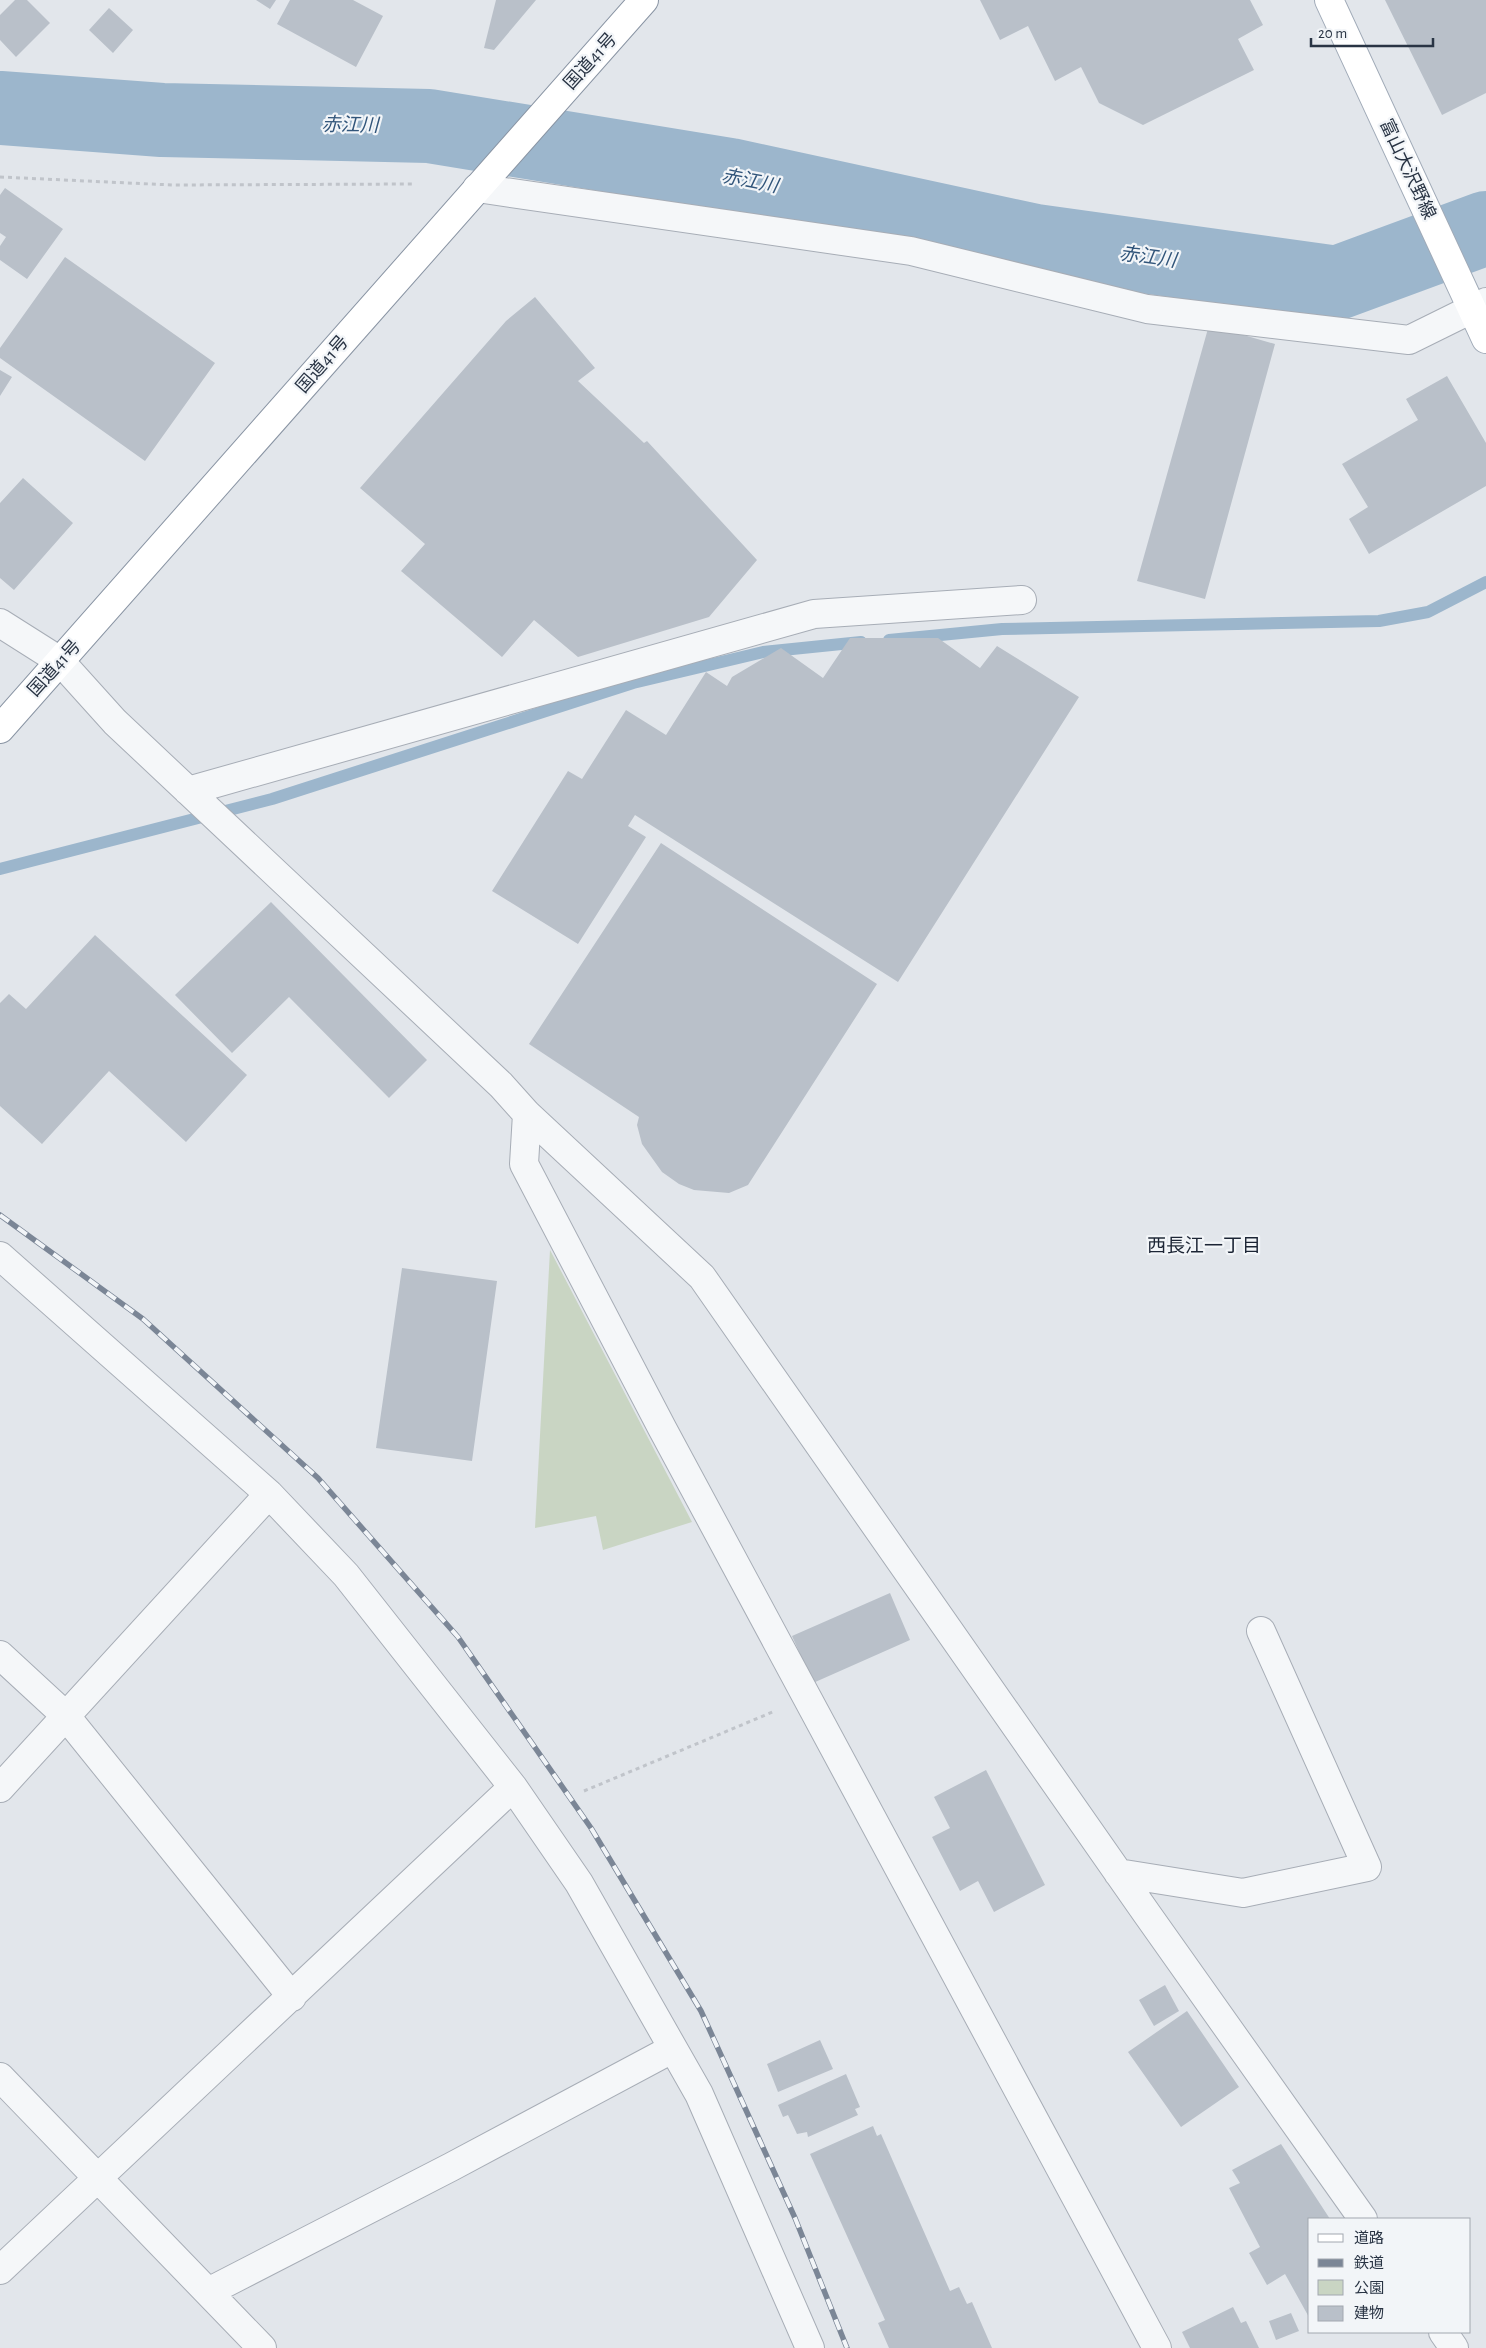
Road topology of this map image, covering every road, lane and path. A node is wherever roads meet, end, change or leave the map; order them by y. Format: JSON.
{"nodes":[{"id":1,"x":644,"y":0,"type":"edge"},
{"id":2,"x":1329,"y":0,"type":"edge"},
{"id":3,"x":0,"y":177,"type":"edge"},
{"id":4,"x":412,"y":184,"type":"dead end"},
{"id":5,"x":479,"y":185,"type":"junction"},
{"id":6,"x":1475,"y":303,"type":"edge"},
{"id":7,"x":1486,"y":339,"type":"edge"},
{"id":8,"x":1022,"y":600,"type":"dead end"},
{"id":9,"x":0,"y":623,"type":"edge"},
{"id":10,"x":60,"y":661,"type":"junction"},
{"id":11,"x":0,"y":729,"type":"edge"},
{"id":12,"x":188,"y":791,"type":"junction"},
{"id":13,"x":527,"y":1114,"type":"junction"},
{"id":14,"x":1,"y":1259,"type":"edge"},
{"id":15,"x":269,"y":1494,"type":"junction"},
{"id":16,"x":1261,"y":1631,"type":"dead end"},
{"id":17,"x":0,"y":1655,"type":"edge"},
{"id":18,"x":808,"y":1697,"type":"junction"},
{"id":19,"x":66,"y":1715,"type":"junction"},
{"id":20,"x":513,"y":1787,"type":"junction"},
{"id":21,"x":0,"y":1788,"type":"edge"},
{"id":22,"x":584,"y":1790,"type":"dead end"},
{"id":23,"x":1118,"y":1873,"type":"junction"},
{"id":24,"x":292,"y":1997,"type":"junction"},
{"id":25,"x":672,"y":2049,"type":"junction"},
{"id":26,"x":0,"y":2077,"type":"edge"},
{"id":27,"x":98,"y":2177,"type":"junction"},
{"id":28,"x":1362,"y":2218,"type":"edge"},
{"id":29,"x":0,"y":2270,"type":"edge"},
{"id":30,"x":208,"y":2292,"type":"junction"},
{"id":31,"x":1444,"y":2333,"type":"edge"},
{"id":32,"x":806,"y":2347,"type":"edge"},
{"id":33,"x":262,"y":2348,"type":"edge"},
{"id":34,"x":1157,"y":2348,"type":"edge"},
{"id":35,"x":1454,"y":2348,"type":"edge"}],
"edges":[{"from":1,"to":5,"type":"main road","name":"国道41号"},
{"from":2,"to":6,"type":"main road","name":"富山大沢野線"},
{"from":3,"to":4,"type":"path"},
{"from":5,"to":6,"type":"street"},
{"from":5,"to":10,"type":"main road","name":"国道41号"},
{"from":6,"to":7,"type":"main road","name":"富山大沢野線"},
{"from":8,"to":12,"type":"street"},
{"from":9,"to":10,"type":"street"},
{"from":10,"to":11,"type":"main road","name":"国道41号"},
{"from":10,"to":12,"type":"street"},
{"from":12,"to":13,"type":"street"},
{"from":13,"to":18,"type":"street"},
{"from":13,"to":23,"type":"street"},
{"from":14,"to":15,"type":"street"},
{"from":15,"to":19,"type":"street"},
{"from":15,"to":20,"type":"street"},
{"from":16,"to":23,"type":"street"},
{"from":17,"to":19,"type":"street"},
{"from":18,"to":22,"type":"path"},
{"from":18,"to":34,"type":"street"},
{"from":19,"to":21,"type":"street"},
{"from":19,"to":24,"type":"street"},
{"from":20,"to":24,"type":"street"},
{"from":20,"to":25,"type":"street"},
{"from":23,"to":28,"type":"street"},
{"from":24,"to":27,"type":"street"},
{"from":25,"to":30,"type":"street"},
{"from":25,"to":32,"type":"street"},
{"from":26,"to":27,"type":"street"},
{"from":27,"to":29,"type":"street"},
{"from":27,"to":30,"type":"street"},
{"from":30,"to":33,"type":"street"},
{"from":31,"to":35,"type":"street"}]}
